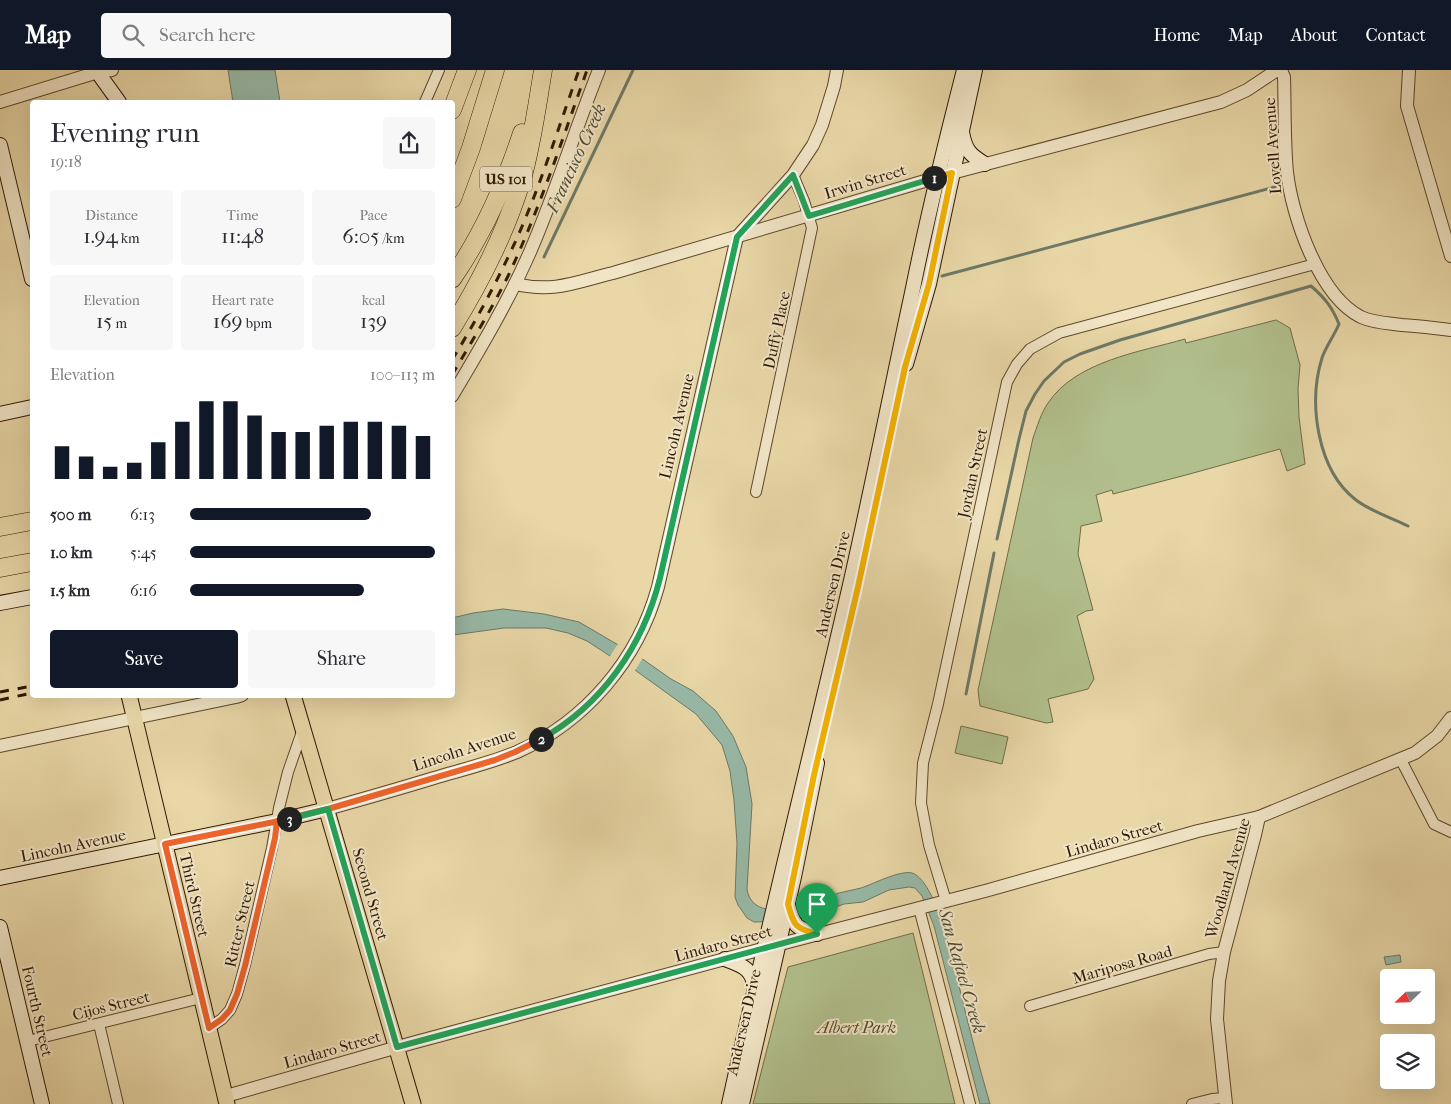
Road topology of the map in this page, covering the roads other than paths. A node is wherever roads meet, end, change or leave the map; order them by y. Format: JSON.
{"nodes":[{"id":1,"x":438,"y":70,"type":"edge"},
{"id":2,"x":467,"y":70,"type":"edge"},
{"id":3,"x":494,"y":70,"type":"edge"},
{"id":4,"x":542,"y":70,"type":"edge"},
{"id":5,"x":599,"y":70,"type":"edge"},
{"id":6,"x":837,"y":70,"type":"edge"},
{"id":7,"x":964,"y":70,"type":"edge"},
{"id":8,"x":974,"y":70,"type":"edge"},
{"id":9,"x":1278,"y":70,"type":"edge"},
{"id":10,"x":1281,"y":70,"type":"edge"},
{"id":11,"x":1409,"y":70,"type":"edge"},
{"id":12,"x":102,"y":71,"type":"edge"},
{"id":13,"x":119,"y":100,"type":"edge"},
{"id":14,"x":426,"y":100,"type":"edge"},
{"id":15,"x":0,"y":102,"type":"edge"},
{"id":16,"x":455,"y":102,"type":"edge"},
{"id":17,"x":961,"y":131,"type":"junction"},
{"id":18,"x":0,"y":145,"type":"edge"},
{"id":19,"x":985,"y":164,"type":"junction"},
{"id":20,"x":952,"y":173,"type":"junction"},
{"id":21,"x":793,"y":175,"type":"junction"},
{"id":22,"x":938,"y":177,"type":"junction"},
{"id":23,"x":455,"y":193,"type":"edge"},
{"id":24,"x":809,"y":216,"type":"junction"},
{"id":25,"x":737,"y":237,"type":"junction"},
{"id":26,"x":1451,"y":256,"type":"edge"},
{"id":27,"x":1316,"y":264,"type":"junction"},
{"id":28,"x":30,"y":271,"type":"edge"},
{"id":29,"x":455,"y":274,"type":"edge"},
{"id":30,"x":515,"y":284,"type":"junction"},
{"id":31,"x":455,"y":323,"type":"edge"},
{"id":32,"x":1451,"y":330,"type":"edge"},
{"id":33,"x":455,"y":391,"type":"edge"},
{"id":34,"x":30,"y":408,"type":"edge"},
{"id":35,"x":0,"y":414,"type":"edge"},
{"id":36,"x":756,"y":492,"type":"dead end"},
{"id":37,"x":30,"y":521,"type":"edge"},
{"id":38,"x":0,"y":527,"type":"edge"},
{"id":39,"x":30,"y":562,"type":"edge"},
{"id":40,"x":0,"y":568,"type":"edge"},
{"id":41,"x":30,"y":597,"type":"edge"},
{"id":42,"x":0,"y":603,"type":"edge"},
{"id":43,"x":130,"y":698,"type":"edge"},
{"id":44,"x":231,"y":698,"type":"edge"},
{"id":45,"x":295,"y":698,"type":"edge"},
{"id":46,"x":134,"y":718,"type":"junction"},
{"id":47,"x":1451,"y":718,"type":"edge"},
{"id":48,"x":303,"y":729,"type":"junction"},
{"id":49,"x":0,"y":746,"type":"edge"},
{"id":50,"x":1402,"y":760,"type":"junction"},
{"id":51,"x":328,"y":809,"type":"junction"},
{"id":52,"x":1259,"y":817,"type":"junction"},
{"id":53,"x":277,"y":821,"type":"junction"},
{"id":54,"x":1451,"y":832,"type":"edge"},
{"id":55,"x":165,"y":844,"type":"junction"},
{"id":56,"x":0,"y":878,"type":"edge"},
{"id":57,"x":787,"y":879,"type":"junction"},
{"id":58,"x":942,"y":902,"type":"junction"},
{"id":59,"x":921,"y":908,"type":"junction"},
{"id":60,"x":0,"y":926,"type":"edge"},
{"id":61,"x":781,"y":926,"type":"junction"},
{"id":62,"x":817,"y":934,"type":"junction"},
{"id":63,"x":779,"y":945,"type":"junction"},
{"id":64,"x":764,"y":949,"type":"junction"},
{"id":65,"x":1224,"y":952,"type":"junction"},
{"id":66,"x":725,"y":959,"type":"junction"},
{"id":67,"x":755,"y":989,"type":"junction"},
{"id":68,"x":201,"y":998,"type":"junction"},
{"id":69,"x":1030,"y":1006,"type":"dead end"},
{"id":70,"x":99,"y":1024,"type":"junction"},
{"id":71,"x":209,"y":1028,"type":"junction"},
{"id":72,"x":28,"y":1041,"type":"junction"},
{"id":73,"x":397,"y":1047,"type":"junction"},
{"id":74,"x":227,"y":1100,"type":"edge"},
{"id":75,"x":1226,"y":1101,"type":"edge"},
{"id":76,"x":42,"y":1104,"type":"edge"},
{"id":77,"x":118,"y":1104,"type":"edge"},
{"id":78,"x":413,"y":1104,"type":"edge"},
{"id":79,"x":729,"y":1104,"type":"edge"},
{"id":80,"x":742,"y":1104,"type":"edge"},
{"id":81,"x":970,"y":1104,"type":"edge"},
{"id":82,"x":1192,"y":1104,"type":"edge"}],
"edges":[{"from":1,"to":14,"type":"street"},
{"from":2,"to":16,"type":"highway"},
{"from":3,"to":23,"type":"highway","number":"US 101"},
{"from":4,"to":29,"type":"highway","number":"US 101"},
{"from":4,"to":31,"type":"highway"},
{"from":5,"to":30,"type":"street"},
{"from":6,"to":21,"type":"street"},
{"from":7,"to":22,"type":"main road","name":"Andersen Drive"},
{"from":8,"to":17,"type":"main road","name":"Andersen Drive"},
{"from":9,"to":19,"type":"street","name":"Irwin Street"},
{"from":10,"to":27,"type":"street","name":"Lovell Avenue"},
{"from":11,"to":26,"type":"street"},
{"from":12,"to":13,"type":"main road"},
{"from":12,"to":15,"type":"street"},
{"from":17,"to":19,"type":"main road"},
{"from":17,"to":20,"type":"main road","name":"Andersen Drive"},
{"from":18,"to":28,"type":"main road"},
{"from":19,"to":20,"type":"street","name":"Irwin Street"},
{"from":20,"to":22,"type":"street","name":"Irwin Street"},
{"from":20,"to":57,"type":"main road","name":"Andersen Drive"},
{"from":21,"to":24,"type":"street","name":"Duffy Place"},
{"from":21,"to":25,"type":"street"},
{"from":22,"to":24,"type":"street","name":"Irwin Street"},
{"from":22,"to":57,"type":"main road","name":"Andersen Drive"},
{"from":24,"to":25,"type":"street","name":"Irwin Street"},
{"from":24,"to":36,"type":"street","name":"Duffy Place"},
{"from":25,"to":30,"type":"street","name":"Irwin Street"},
{"from":25,"to":51,"type":"street","name":"Lincoln Avenue"},
{"from":27,"to":32,"type":"street","name":"Lovell Avenue"},
{"from":27,"to":58,"type":"street","name":"Jordan Street"},
{"from":30,"to":33,"type":"street"},
{"from":34,"to":35,"type":"main road"},
{"from":37,"to":38,"type":"highway"},
{"from":39,"to":40,"type":"highway"},
{"from":41,"to":42,"type":"main road"},
{"from":43,"to":46,"type":"main road","name":"Third Street"},
{"from":44,"to":46,"type":"street"},
{"from":45,"to":48,"type":"main road","name":"Second Street"},
{"from":46,"to":49,"type":"street"},
{"from":46,"to":55,"type":"main road","name":"Third Street"},
{"from":47,"to":50,"type":"street","name":"Woodland Avenue"},
{"from":48,"to":51,"type":"main road","name":"Second Street"},
{"from":48,"to":53,"type":"street","name":"Ritter Street"},
{"from":50,"to":52,"type":"street","name":"Woodland Avenue"},
{"from":50,"to":54,"type":"street"},
{"from":51,"to":53,"type":"main road","name":"Lincoln Avenue"},
{"from":51,"to":73,"type":"main road","name":"Second Street"},
{"from":52,"to":58,"type":"street","name":"Lindaro Street"},
{"from":52,"to":65,"type":"street","name":"Woodland Avenue"},
{"from":53,"to":55,"type":"main road","name":"Lincoln Avenue"},
{"from":53,"to":71,"type":"street","name":"Ritter Street"},
{"from":55,"to":56,"type":"main road","name":"Lincoln Avenue"},
{"from":55,"to":68,"type":"main road","name":"Third Street"},
{"from":57,"to":61,"type":"main road","name":"Andersen Drive"},
{"from":57,"to":61,"type":"main road","name":"Andersen Drive"},
{"from":58,"to":59,"type":"street","name":"Lindaro Street"},
{"from":59,"to":62,"type":"street","name":"Lindaro Street"},
{"from":59,"to":81,"type":"street"},
{"from":60,"to":72,"type":"main road","name":"Fourth Street"},
{"from":61,"to":62,"type":"main road"},
{"from":61,"to":63,"type":"main road","name":"Andersen Drive"},
{"from":61,"to":64,"type":"main road","name":"Andersen Drive"},
{"from":62,"to":63,"type":"street","name":"Lindaro Street"},
{"from":63,"to":64,"type":"street","name":"Lindaro Street"},
{"from":63,"to":80,"type":"main road","name":"Andersen Drive"},
{"from":64,"to":66,"type":"street","name":"Lindaro Street"},
{"from":64,"to":67,"type":"main road","name":"Andersen Drive"},
{"from":65,"to":69,"type":"street","name":"Mariposa Road"},
{"from":65,"to":75,"type":"street","name":"Woodland Avenue"},
{"from":66,"to":67,"type":"main road"},
{"from":66,"to":73,"type":"street","name":"Lindaro Street"},
{"from":67,"to":79,"type":"main road","name":"Andersen Drive"},
{"from":68,"to":70,"type":"street","name":"Cijos Street"},
{"from":68,"to":71,"type":"main road","name":"Third Street"},
{"from":70,"to":72,"type":"street","name":"Cijos Street"},
{"from":70,"to":77,"type":"street"},
{"from":71,"to":74,"type":"main road","name":"Third Street"},
{"from":72,"to":76,"type":"main road","name":"Fourth Street"},
{"from":73,"to":74,"type":"street","name":"Lindaro Street"},
{"from":73,"to":78,"type":"main road","name":"Second Street"},
{"from":75,"to":82,"type":"street"}]}
